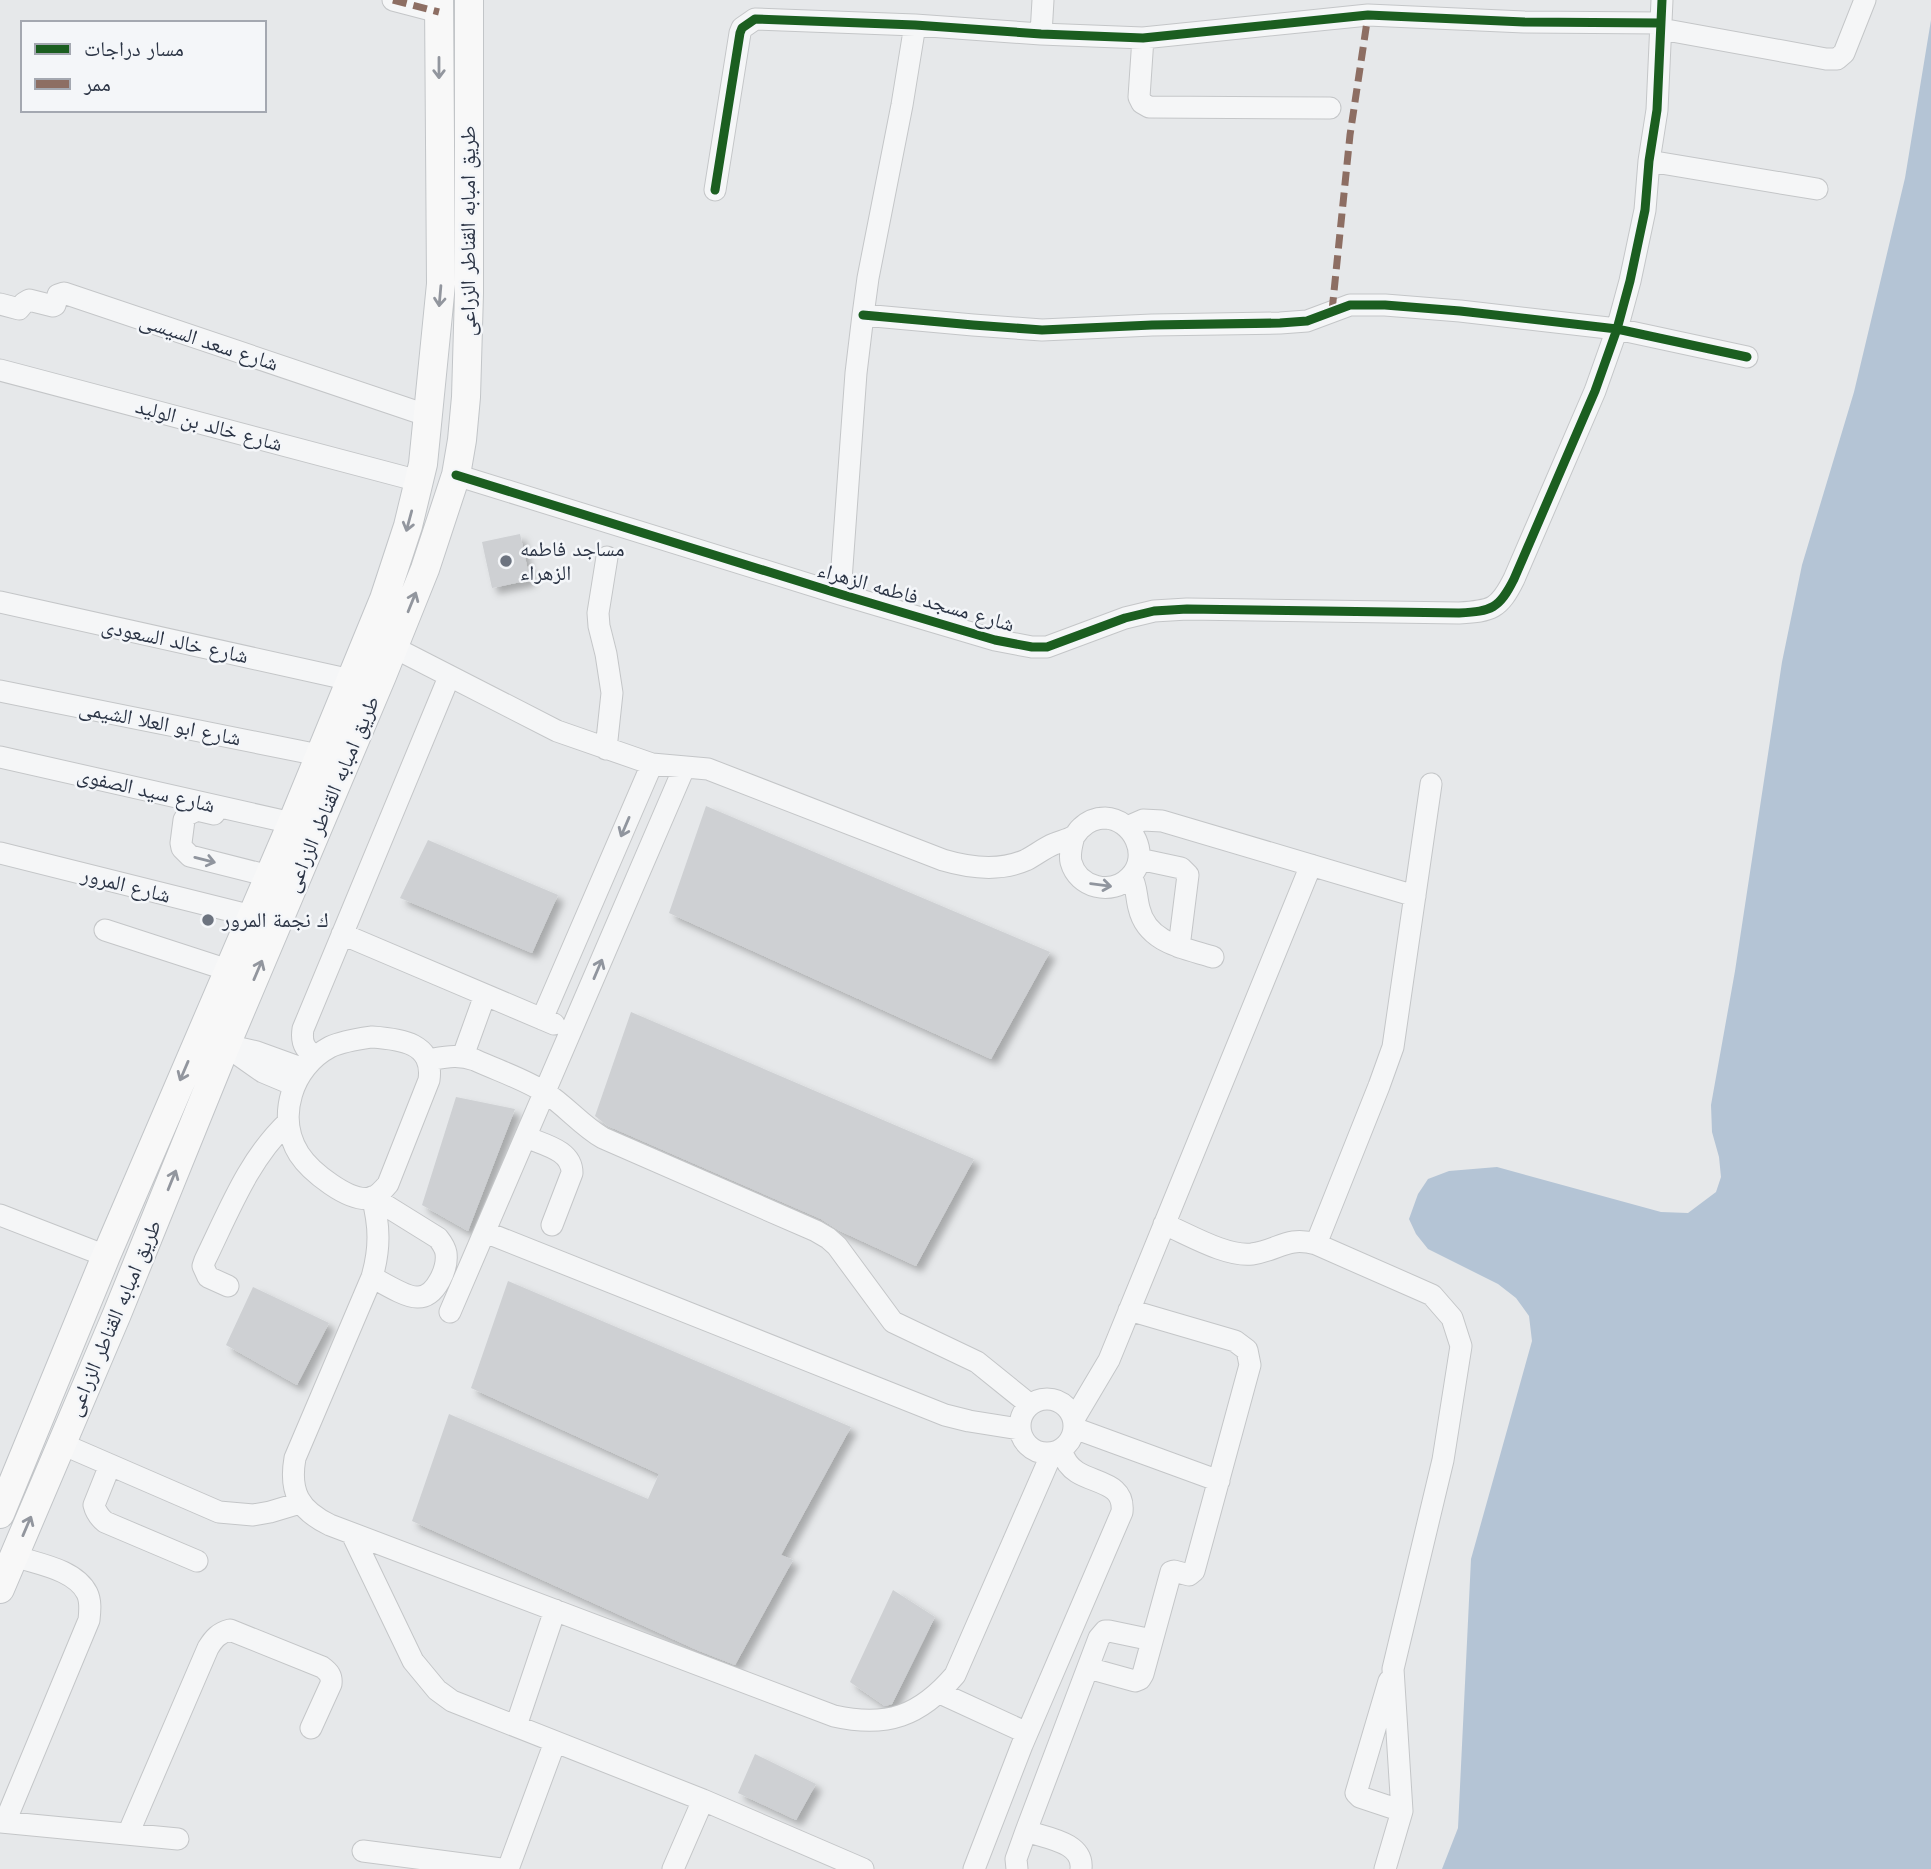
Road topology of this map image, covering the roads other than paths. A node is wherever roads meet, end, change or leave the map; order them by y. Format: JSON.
{"nodes":[{"id":1,"x":393,"y":0,"type":"edge"},
{"id":2,"x":469,"y":0,"type":"edge"},
{"id":3,"x":1043,"y":0,"type":"edge"},
{"id":4,"x":1662,"y":0,"type":"edge"},
{"id":5,"x":1864,"y":0,"type":"edge"},
{"id":6,"x":439,"y":6,"type":"edge"},
{"id":7,"x":915,"y":25,"type":"junction"},
{"id":8,"x":1661,"y":26,"type":"junction"},
{"id":9,"x":1041,"y":34,"type":"junction"},
{"id":10,"x":1143,"y":38,"type":"junction"},
{"id":11,"x":1330,"y":108,"type":"dead end"},
{"id":12,"x":1650,"y":161,"type":"junction"},
{"id":13,"x":1816,"y":189,"type":"dead end"},
{"id":14,"x":715,"y":190,"type":"dead end"},
{"id":15,"x":0,"y":304,"type":"edge"},
{"id":16,"x":863,"y":315,"type":"junction"},
{"id":17,"x":1617,"y":329,"type":"junction"},
{"id":18,"x":1747,"y":357,"type":"dead end"},
{"id":19,"x":0,"y":370,"type":"edge"},
{"id":20,"x":429,"y":415,"type":"junction"},
{"id":21,"x":456,"y":475,"type":"junction"},
{"id":22,"x":419,"y":481,"type":"junction"},
{"id":23,"x":607,"y":557,"type":"dead end"},
{"id":24,"x":840,"y":594,"type":"junction"},
{"id":25,"x":0,"y":602,"type":"edge"},
{"id":26,"x":393,"y":647,"type":"junction"},
{"id":27,"x":449,"y":677,"type":"junction"},
{"id":28,"x":351,"y":680,"type":"junction"},
{"id":29,"x":0,"y":691,"type":"edge"},
{"id":30,"x":606,"y":749,"type":"junction"},
{"id":31,"x":319,"y":755,"type":"junction"},
{"id":32,"x":0,"y":757,"type":"edge"},
{"id":33,"x":652,"y":764,"type":"junction"},
{"id":34,"x":684,"y":768,"type":"junction"},
{"id":35,"x":1431,"y":784,"type":"dead end"},
{"id":36,"x":1127,"y":827,"type":"junction"},
{"id":37,"x":290,"y":828,"type":"junction"},
{"id":38,"x":1074,"y":836,"type":"junction"},
{"id":39,"x":0,"y":853,"type":"edge"},
{"id":40,"x":1311,"y":865,"type":"junction"},
{"id":41,"x":1135,"y":867,"type":"junction"},
{"id":42,"x":269,"y":876,"type":"junction"},
{"id":43,"x":1415,"y":895,"type":"junction"},
{"id":44,"x":252,"y":916,"type":"junction"},
{"id":45,"x":105,"y":930,"type":"dead end"},
{"id":46,"x":342,"y":934,"type":"junction"},
{"id":47,"x":1179,"y":947,"type":"junction"},
{"id":48,"x":1213,"y":957,"type":"dead end"},
{"id":49,"x":228,"y":970,"type":"junction"},
{"id":50,"x":485,"y":995,"type":"junction"},
{"id":51,"x":542,"y":1019,"type":"junction"},
{"id":52,"x":572,"y":1032,"type":"junction"},
{"id":53,"x":199,"y":1036,"type":"junction"},
{"id":54,"x":226,"y":1045,"type":"junction"},
{"id":55,"x":463,"y":1056,"type":"junction"},
{"id":56,"x":428,"y":1060,"type":"junction"},
{"id":57,"x":305,"y":1070,"type":"junction"},
{"id":58,"x":546,"y":1093,"type":"junction"},
{"id":59,"x":288,"y":1122,"type":"junction"},
{"id":60,"x":526,"y":1137,"type":"junction"},
{"id":61,"x":372,"y":1198,"type":"junction"},
{"id":62,"x":0,"y":1215,"type":"edge"},
{"id":63,"x":1164,"y":1224,"type":"junction"},
{"id":64,"x":552,"y":1225,"type":"dead end"},
{"id":65,"x":485,"y":1232,"type":"junction"},
{"id":66,"x":1316,"y":1244,"type":"junction"},
{"id":67,"x":106,"y":1256,"type":"junction"},
{"id":68,"x":372,"y":1277,"type":"junction"},
{"id":69,"x":228,"y":1286,"type":"dead end"},
{"id":70,"x":1129,"y":1310,"type":"junction"},
{"id":71,"x":450,"y":1312,"type":"dead end"},
{"id":72,"x":1029,"y":1404,"type":"junction"},
{"id":73,"x":1074,"y":1423,"type":"junction"},
{"id":74,"x":1019,"y":1429,"type":"junction"},
{"id":75,"x":62,"y":1444,"type":"junction"},
{"id":76,"x":1057,"y":1451,"type":"junction"},
{"id":77,"x":110,"y":1465,"type":"junction"},
{"id":78,"x":1219,"y":1481,"type":"junction"},
{"id":79,"x":300,"y":1503,"type":"junction"},
{"id":80,"x":0,"y":1514,"type":"edge"},
{"id":81,"x":352,"y":1534,"type":"junction"},
{"id":82,"x":14,"y":1556,"type":"junction"},
{"id":83,"x":197,"y":1561,"type":"dead end"},
{"id":84,"x":0,"y":1588,"type":"edge"},
{"id":85,"x":555,"y":1610,"type":"junction"},
{"id":86,"x":1152,"y":1640,"type":"junction"},
{"id":87,"x":1088,"y":1668,"type":"junction"},
{"id":88,"x":1392,"y":1669,"type":"junction"},
{"id":89,"x":940,"y":1693,"type":"junction"},
{"id":90,"x":516,"y":1726,"type":"junction"},
{"id":91,"x":311,"y":1728,"type":"dead end"},
{"id":92,"x":1024,"y":1739,"type":"junction"},
{"id":93,"x":555,"y":1742,"type":"junction"},
{"id":94,"x":1054,"y":1758,"type":"junction"},
{"id":95,"x":1008,"y":1780,"type":"junction"},
{"id":96,"x":1040,"y":1793,"type":"junction"},
{"id":97,"x":703,"y":1800,"type":"junction"},
{"id":98,"x":1402,"y":1811,"type":"junction"},
{"id":99,"x":3,"y":1822,"type":"edge"},
{"id":100,"x":1026,"y":1831,"type":"junction"},
{"id":101,"x":128,"y":1834,"type":"junction"},
{"id":102,"x":178,"y":1839,"type":"dead end"},
{"id":103,"x":363,"y":1851,"type":"dead end"},
{"id":104,"x":501,"y":1869,"type":"edge"},
{"id":105,"x":508,"y":1869,"type":"edge"},
{"id":106,"x":673,"y":1869,"type":"edge"},
{"id":107,"x":863,"y":1869,"type":"edge"},
{"id":108,"x":974,"y":1869,"type":"edge"},
{"id":109,"x":1017,"y":1869,"type":"edge"},
{"id":110,"x":1081,"y":1869,"type":"edge"},
{"id":111,"x":1385,"y":1869,"type":"edge"}],
"edges":[{"from":1,"to":6,"type":"street"},
{"from":2,"to":21,"type":"main road","name":"طريق امبابه القناطر الزراعى"},
{"from":3,"to":9,"type":"street"},
{"from":4,"to":8,"type":"street"},
{"from":5,"to":8,"type":"street"},
{"from":6,"to":20,"type":"main road","name":"طريق امبابه القناطر الزراعى","one_way":true},
{"from":7,"to":9,"type":"street"},
{"from":7,"to":14,"type":"street"},
{"from":7,"to":16,"type":"street"},
{"from":8,"to":10,"type":"street"},
{"from":8,"to":12,"type":"street"},
{"from":9,"to":10,"type":"street"},
{"from":10,"to":11,"type":"street"},
{"from":12,"to":13,"type":"street"},
{"from":12,"to":17,"type":"street"},
{"from":15,"to":20,"type":"street","name":"شارع سعد السيسى"},
{"from":16,"to":17,"type":"street"},
{"from":16,"to":24,"type":"street"},
{"from":17,"to":18,"type":"street"},
{"from":17,"to":24,"type":"street","name":"شارع مسجد فاطمه الزهراء"},
{"from":19,"to":22,"type":"street","name":"شارع خالد بن الوليد"},
{"from":20,"to":22,"type":"main road","name":"طريق امبابه القناطر الزراعى"},
{"from":21,"to":24,"type":"street","name":"شارع مسجد فاطمه الزهراء"},
{"from":26,"to":21,"type":"main road","name":"طريق امبابه القناطر الزراعى","one_way":true},
{"from":22,"to":28,"type":"main road","name":"طريق امبابه القناطر الزراعى","one_way":true},
{"from":23,"to":30,"type":"street"},
{"from":25,"to":28,"type":"street","name":"شارع خالد السعودى"},
{"from":26,"to":27,"type":"street"},
{"from":54,"to":26,"type":"main road","name":"طريق امبابه القناطر الزراعى","one_way":true},
{"from":27,"to":30,"type":"street"},
{"from":27,"to":46,"type":"street"},
{"from":28,"to":31,"type":"main road","name":"طريق امبابه القناطر الزراعى"},
{"from":29,"to":31,"type":"street","name":"شارع ابو العلا الشيمى"},
{"from":30,"to":33,"type":"street"},
{"from":31,"to":37,"type":"main road","name":"طريق امبابه القناطر الزراعى"},
{"from":32,"to":37,"type":"street","name":"شارع سيد الصفوى"},
{"from":33,"to":34,"type":"street"},
{"from":33,"to":51,"type":"street","one_way":true},
{"from":34,"to":38,"type":"street"},
{"from":52,"to":34,"type":"street","one_way":true},
{"from":35,"to":43,"type":"street"},
{"from":36,"to":38,"type":"street"},
{"from":36,"to":40,"type":"street"},
{"from":36,"to":41,"type":"street"},
{"from":37,"to":42,"type":"main road","name":"طريق امبابه القناطر الزراعى"},
{"from":37,"to":42,"type":"street","one_way":true},
{"from":38,"to":41,"type":"street","one_way":true},
{"from":39,"to":44,"type":"street","name":"شارع المرور"},
{"from":40,"to":43,"type":"street"},
{"from":40,"to":63,"type":"street"},
{"from":41,"to":47,"type":"street"},
{"from":41,"to":47,"type":"street"},
{"from":42,"to":44,"type":"main road","name":"طريق امبابه القناطر الزراعى"},
{"from":43,"to":66,"type":"street"},
{"from":44,"to":49,"type":"main road","name":"طريق امبابه القناطر الزراعى"},
{"from":45,"to":49,"type":"street"},
{"from":46,"to":50,"type":"street"},
{"from":46,"to":57,"type":"street"},
{"from":47,"to":48,"type":"street"},
{"from":49,"to":53,"type":"main road","name":"طريق امبابه القناطر الزراعى"},
{"from":50,"to":51,"type":"street"},
{"from":50,"to":55,"type":"street"},
{"from":51,"to":52,"type":"street"},
{"from":52,"to":58,"type":"street"},
{"from":53,"to":54,"type":"main road"},
{"from":53,"to":67,"type":"main road","name":"طريق امبابه القناطر الزراعى","one_way":true},
{"from":54,"to":57,"type":"street"},
{"from":75,"to":54,"type":"main road","name":"طريق امبابه القناطر الزراعى","one_way":true},
{"from":55,"to":56,"type":"street"},
{"from":55,"to":58,"type":"street"},
{"from":56,"to":57,"type":"street"},
{"from":56,"to":61,"type":"street"},
{"from":57,"to":59,"type":"street"},
{"from":58,"to":60,"type":"street"},
{"from":58,"to":72,"type":"street"},
{"from":59,"to":61,"type":"street"},
{"from":59,"to":69,"type":"street"},
{"from":60,"to":64,"type":"street"},
{"from":60,"to":65,"type":"street"},
{"from":61,"to":68,"type":"street"},
{"from":61,"to":68,"type":"street"},
{"from":62,"to":67,"type":"street"},
{"from":63,"to":66,"type":"street"},
{"from":63,"to":70,"type":"street"},
{"from":65,"to":71,"type":"street"},
{"from":65,"to":74,"type":"street"},
{"from":66,"to":88,"type":"street"},
{"from":67,"to":80,"type":"main road","name":"طريق امبابه القناطر الزراعى"},
{"from":68,"to":79,"type":"street"},
{"from":70,"to":73,"type":"street"},
{"from":70,"to":78,"type":"street"},
{"from":72,"to":73,"type":"street"},
{"from":72,"to":74,"type":"street"},
{"from":73,"to":76,"type":"street"},
{"from":73,"to":78,"type":"street"},
{"from":74,"to":76,"type":"street"},
{"from":75,"to":77,"type":"street"},
{"from":82,"to":75,"type":"main road","name":"طريق امبابه القناطر الزراعى","one_way":true},
{"from":76,"to":89,"type":"street"},
{"from":76,"to":92,"type":"street"},
{"from":77,"to":79,"type":"street"},
{"from":77,"to":83,"type":"street"},
{"from":78,"to":86,"type":"street"},
{"from":79,"to":81,"type":"street"},
{"from":81,"to":85,"type":"street"},
{"from":81,"to":90,"type":"street"},
{"from":82,"to":84,"type":"main road","name":"طريق امبابه القناطر الزراعى"},
{"from":82,"to":99,"type":"street"},
{"from":85,"to":89,"type":"street"},
{"from":85,"to":90,"type":"street"},
{"from":86,"to":87,"type":"street"},
{"from":86,"to":87,"type":"street"},
{"from":87,"to":94,"type":"street"},
{"from":88,"to":98,"type":"street"},
{"from":88,"to":98,"type":"street"},
{"from":89,"to":92,"type":"street"},
{"from":90,"to":93,"type":"street"},
{"from":91,"to":101,"type":"street"},
{"from":92,"to":94,"type":"street"},
{"from":92,"to":95,"type":"street"},
{"from":93,"to":97,"type":"street"},
{"from":93,"to":105,"type":"street"},
{"from":94,"to":96,"type":"street"},
{"from":95,"to":96,"type":"street"},
{"from":95,"to":108,"type":"street"},
{"from":96,"to":100,"type":"street"},
{"from":97,"to":106,"type":"street"},
{"from":97,"to":107,"type":"street"},
{"from":98,"to":111,"type":"street"},
{"from":99,"to":101,"type":"street"},
{"from":100,"to":109,"type":"street"},
{"from":100,"to":110,"type":"street"},
{"from":101,"to":102,"type":"street"},
{"from":103,"to":104,"type":"street"}]}
